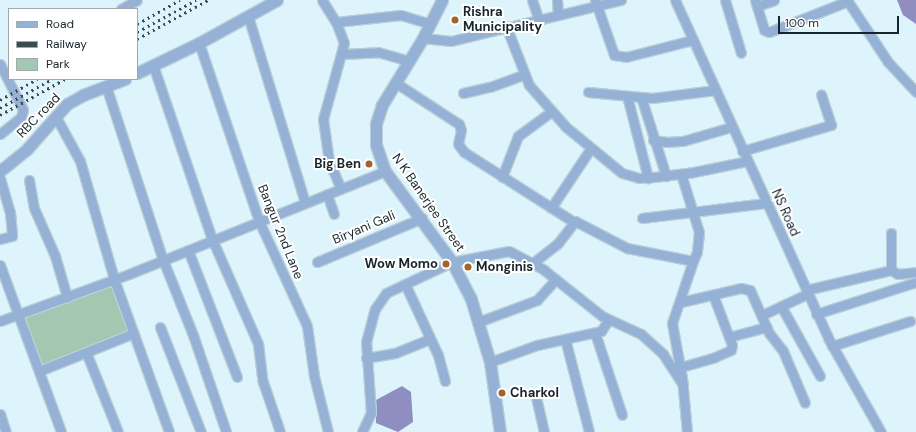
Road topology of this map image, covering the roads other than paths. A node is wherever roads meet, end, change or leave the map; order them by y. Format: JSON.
{"nodes":[{"id":1,"x":137,"y":0,"type":"edge"},
{"id":2,"x":277,"y":0,"type":"edge"},
{"id":3,"x":322,"y":0,"type":"edge"},
{"id":4,"x":442,"y":0,"type":"edge"},
{"id":5,"x":532,"y":0,"type":"edge"},
{"id":6,"x":557,"y":0,"type":"edge"},
{"id":7,"x":621,"y":0,"type":"edge"},
{"id":8,"x":675,"y":0,"type":"edge"},
{"id":9,"x":725,"y":0,"type":"edge"},
{"id":10,"x":774,"y":0,"type":"edge"},
{"id":11,"x":847,"y":0,"type":"edge"},
{"id":12,"x":596,"y":3,"type":"edge"},
{"id":13,"x":756,"y":3,"type":"edge"},
{"id":14,"x":123,"y":8,"type":"edge"},
{"id":15,"x":558,"y":14,"type":"junction"},
{"id":16,"x":248,"y":16,"type":"junction"},
{"id":17,"x":539,"y":20,"type":"junction"},
{"id":18,"x":336,"y":22,"type":"junction"},
{"id":19,"x":430,"y":24,"type":"junction"},
{"id":20,"x":506,"y":26,"type":"junction"},
{"id":21,"x":423,"y":38,"type":"junction"},
{"id":22,"x":692,"y":40,"type":"junction"},
{"id":23,"x":199,"y":43,"type":"junction"},
{"id":24,"x":741,"y":53,"type":"dead end"},
{"id":25,"x":343,"y":54,"type":"junction"},
{"id":26,"x":410,"y":61,"type":"junction"},
{"id":27,"x":0,"y":64,"type":"edge"},
{"id":28,"x":153,"y":65,"type":"junction"},
{"id":29,"x":138,"y":72,"type":"edge"},
{"id":30,"x":7,"y":73,"type":"edge"},
{"id":31,"x":525,"y":74,"type":"junction"},
{"id":32,"x":10,"y":80,"type":"edge"},
{"id":33,"x":122,"y":80,"type":"edge"},
{"id":34,"x":396,"y":83,"type":"junction"},
{"id":35,"x":106,"y":86,"type":"junction"},
{"id":36,"x":715,"y":90,"type":"junction"},
{"id":37,"x":588,"y":92,"type":"dead end"},
{"id":38,"x":916,"y":92,"type":"edge"},
{"id":39,"x":463,"y":93,"type":"dead end"},
{"id":40,"x":821,"y":95,"type":"dead end"},
{"id":41,"x":627,"y":96,"type":"junction"},
{"id":42,"x":642,"y":97,"type":"junction"},
{"id":43,"x":552,"y":111,"type":"junction"},
{"id":44,"x":56,"y":117,"type":"junction"},
{"id":45,"x":731,"y":127,"type":"junction"},
{"id":46,"x":0,"y":134,"type":"edge"},
{"id":47,"x":653,"y":140,"type":"junction"},
{"id":48,"x":591,"y":148,"type":"junction"},
{"id":49,"x":742,"y":151,"type":"junction"},
{"id":50,"x":747,"y":161,"type":"junction"},
{"id":51,"x":0,"y":171,"type":"edge"},
{"id":52,"x":386,"y":171,"type":"junction"},
{"id":53,"x":681,"y":174,"type":"junction"},
{"id":54,"x":666,"y":176,"type":"junction"},
{"id":55,"x":502,"y":177,"type":"junction"},
{"id":56,"x":0,"y":178,"type":"edge"},
{"id":57,"x":648,"y":178,"type":"junction"},
{"id":58,"x":29,"y":180,"type":"dead end"},
{"id":59,"x":341,"y":189,"type":"junction"},
{"id":60,"x":327,"y":194,"type":"junction"},
{"id":61,"x":305,"y":203,"type":"junction"},
{"id":62,"x":766,"y":203,"type":"junction"},
{"id":63,"x":551,"y":208,"type":"junction"},
{"id":64,"x":693,"y":211,"type":"junction"},
{"id":65,"x":334,"y":214,"type":"dead end"},
{"id":66,"x":422,"y":218,"type":"junction"},
{"id":67,"x":642,"y":218,"type":"dead end"},
{"id":68,"x":260,"y":221,"type":"junction"},
{"id":69,"x":574,"y":222,"type":"junction"},
{"id":70,"x":891,"y":233,"type":"dead end"},
{"id":71,"x":0,"y":239,"type":"edge"},
{"id":72,"x":212,"y":239,"type":"junction"},
{"id":73,"x":188,"y":250,"type":"junction"},
{"id":74,"x":163,"y":260,"type":"junction"},
{"id":75,"x":693,"y":261,"type":"junction"},
{"id":76,"x":317,"y":262,"type":"dead end"},
{"id":77,"x":452,"y":262,"type":"junction"},
{"id":78,"x":534,"y":262,"type":"junction"},
{"id":79,"x":1,"y":270,"type":"edge"},
{"id":80,"x":890,"y":270,"type":"junction"},
{"id":81,"x":916,"y":272,"type":"edge"},
{"id":82,"x":114,"y":279,"type":"junction"},
{"id":83,"x":556,"y":279,"type":"junction"},
{"id":84,"x":916,"y":282,"type":"edge"},
{"id":85,"x":405,"y":284,"type":"junction"},
{"id":86,"x":807,"y":292,"type":"junction"},
{"id":87,"x":713,"y":295,"type":"junction"},
{"id":88,"x":67,"y":297,"type":"junction"},
{"id":89,"x":681,"y":302,"type":"junction"},
{"id":90,"x":782,"y":306,"type":"junction"},
{"id":91,"x":816,"y":314,"type":"junction"},
{"id":92,"x":19,"y":315,"type":"junction"},
{"id":93,"x":762,"y":315,"type":"junction"},
{"id":94,"x":609,"y":319,"type":"junction"},
{"id":95,"x":910,"y":321,"type":"dead end"},
{"id":96,"x":0,"y":322,"type":"edge"},
{"id":97,"x":478,"y":322,"type":"junction"},
{"id":98,"x":767,"y":327,"type":"junction"},
{"id":99,"x":160,"y":328,"type":"dead end"},
{"id":100,"x":134,"y":333,"type":"junction"},
{"id":101,"x":595,"y":333,"type":"junction"},
{"id":102,"x":728,"y":337,"type":"junction"},
{"id":103,"x":430,"y":339,"type":"junction"},
{"id":104,"x":565,"y":339,"type":"junction"},
{"id":105,"x":832,"y":346,"type":"junction"},
{"id":106,"x":86,"y":352,"type":"junction"},
{"id":107,"x":366,"y":358,"type":"junction"},
{"id":108,"x":490,"y":362,"type":"junction"},
{"id":109,"x":681,"y":367,"type":"junction"},
{"id":110,"x":39,"y":371,"type":"junction"},
{"id":111,"x":820,"y":376,"type":"dead end"},
{"id":112,"x":237,"y":377,"type":"dead end"},
{"id":113,"x":445,"y":382,"type":"dead end"},
{"id":114,"x":683,"y":385,"type":"junction"},
{"id":115,"x":535,"y":393,"type":"dead end"},
{"id":116,"x":805,"y":403,"type":"dead end"},
{"id":117,"x":0,"y":414,"type":"edge"},
{"id":118,"x":622,"y":414,"type":"dead end"},
{"id":119,"x":6,"y":432,"type":"edge"},
{"id":120,"x":61,"y":432,"type":"edge"},
{"id":121,"x":118,"y":432,"type":"edge"},
{"id":122,"x":169,"y":432,"type":"edge"},
{"id":123,"x":201,"y":432,"type":"edge"},
{"id":124,"x":226,"y":432,"type":"edge"},
{"id":125,"x":280,"y":432,"type":"edge"},
{"id":126,"x":328,"y":432,"type":"edge"},
{"id":127,"x":362,"y":432,"type":"edge"},
{"id":128,"x":500,"y":432,"type":"edge"},
{"id":129,"x":544,"y":432,"type":"edge"},
{"id":130,"x":589,"y":432,"type":"edge"},
{"id":131,"x":687,"y":432,"type":"edge"},
{"id":132,"x":881,"y":432,"type":"edge"}],
"edges":[{"from":1,"to":14,"type":"street"},
{"from":2,"to":16,"type":"street"},
{"from":3,"to":18,"type":"street"},
{"from":4,"to":19,"type":"street","name":"N K Banerjee Street"},
{"from":5,"to":17,"type":"street"},
{"from":6,"to":15,"type":"street"},
{"from":7,"to":12,"type":"street"},
{"from":8,"to":22,"type":"street","name":"NS Road"},
{"from":9,"to":24,"type":"street"},
{"from":10,"to":13,"type":"street"},
{"from":11,"to":13,"type":"street"},
{"from":11,"to":38,"type":"street"},
{"from":12,"to":15,"type":"street"},
{"from":12,"to":22,"type":"street"},
{"from":15,"to":17,"type":"street"},
{"from":16,"to":23,"type":"street"},
{"from":16,"to":61,"type":"street"},
{"from":17,"to":20,"type":"street"},
{"from":18,"to":19,"type":"street"},
{"from":18,"to":25,"type":"street"},
{"from":19,"to":21,"type":"street","name":"N K Banerjee Street"},
{"from":20,"to":21,"type":"street"},
{"from":20,"to":31,"type":"street"},
{"from":21,"to":26,"type":"street","name":"N K Banerjee Street"},
{"from":22,"to":36,"type":"street","name":"NS Road"},
{"from":23,"to":28,"type":"street"},
{"from":23,"to":68,"type":"street","name":"Bangur 2nd Lane"},
{"from":25,"to":26,"type":"street"},
{"from":25,"to":59,"type":"street"},
{"from":26,"to":34,"type":"street","name":"N K Banerjee Street"},
{"from":27,"to":30,"type":"street"},
{"from":28,"to":29,"type":"street"},
{"from":28,"to":72,"type":"street"},
{"from":31,"to":39,"type":"street"},
{"from":31,"to":43,"type":"street"},
{"from":32,"to":46,"type":"street"},
{"from":33,"to":35,"type":"street","name":"RBC road"},
{"from":34,"to":52,"type":"street","name":"N K Banerjee Street"},
{"from":34,"to":55,"type":"street"},
{"from":35,"to":44,"type":"street","name":"RBC road"},
{"from":35,"to":74,"type":"street"},
{"from":36,"to":42,"type":"street"},
{"from":36,"to":45,"type":"street","name":"NS Road"},
{"from":37,"to":41,"type":"street"},
{"from":40,"to":49,"type":"street"},
{"from":41,"to":42,"type":"street"},
{"from":41,"to":57,"type":"street"},
{"from":42,"to":47,"type":"street"},
{"from":43,"to":48,"type":"street"},
{"from":43,"to":55,"type":"street"},
{"from":44,"to":51,"type":"street","name":"RBC road"},
{"from":44,"to":82,"type":"street"},
{"from":45,"to":47,"type":"street"},
{"from":45,"to":49,"type":"street","name":"NS Road"},
{"from":47,"to":54,"type":"street"},
{"from":48,"to":57,"type":"street"},
{"from":48,"to":63,"type":"street"},
{"from":49,"to":50,"type":"street","name":"NS Road"},
{"from":50,"to":53,"type":"street"},
{"from":50,"to":62,"type":"street","name":"NS Road"},
{"from":52,"to":59,"type":"street"},
{"from":52,"to":66,"type":"street","name":"N K Banerjee Street"},
{"from":53,"to":54,"type":"street"},
{"from":53,"to":64,"type":"street"},
{"from":54,"to":57,"type":"street"},
{"from":55,"to":63,"type":"street"},
{"from":56,"to":71,"type":"street"},
{"from":58,"to":88,"type":"street"},
{"from":59,"to":60,"type":"street"},
{"from":60,"to":61,"type":"street"},
{"from":60,"to":65,"type":"street"},
{"from":61,"to":68,"type":"street"},
{"from":62,"to":64,"type":"street"},
{"from":62,"to":86,"type":"street","name":"NS Road"},
{"from":63,"to":69,"type":"street"},
{"from":64,"to":67,"type":"street"},
{"from":64,"to":75,"type":"street"},
{"from":66,"to":76,"type":"street","name":"Biryani Gali"},
{"from":66,"to":77,"type":"street","name":"N K Banerjee Street"},
{"from":68,"to":72,"type":"street"},
{"from":68,"to":126,"type":"street","name":"Bangur 2nd Lane"},
{"from":69,"to":75,"type":"street"},
{"from":69,"to":78,"type":"street"},
{"from":70,"to":80,"type":"street"},
{"from":72,"to":73,"type":"street"},
{"from":72,"to":125,"type":"street"},
{"from":73,"to":74,"type":"street"},
{"from":73,"to":112,"type":"street"},
{"from":74,"to":82,"type":"street"},
{"from":74,"to":124,"type":"street"},
{"from":75,"to":89,"type":"street"},
{"from":77,"to":78,"type":"street"},
{"from":77,"to":85,"type":"street"},
{"from":77,"to":97,"type":"street","name":"N K Banerjee Street"},
{"from":78,"to":83,"type":"street"},
{"from":79,"to":92,"type":"street"},
{"from":80,"to":81,"type":"street"},
{"from":80,"to":86,"type":"street"},
{"from":82,"to":88,"type":"street"},
{"from":82,"to":100,"type":"street"},
{"from":83,"to":94,"type":"street"},
{"from":83,"to":97,"type":"street"},
{"from":84,"to":91,"type":"street"},
{"from":85,"to":103,"type":"street"},
{"from":85,"to":107,"type":"street"},
{"from":86,"to":90,"type":"street"},
{"from":86,"to":91,"type":"street","name":"NS Road"},
{"from":87,"to":89,"type":"street"},
{"from":87,"to":93,"type":"street"},
{"from":87,"to":102,"type":"street"},
{"from":88,"to":92,"type":"street"},
{"from":89,"to":109,"type":"street"},
{"from":90,"to":93,"type":"street"},
{"from":90,"to":111,"type":"street"},
{"from":91,"to":105,"type":"street","name":"NS Road"},
{"from":92,"to":96,"type":"street"},
{"from":92,"to":110,"type":"street"},
{"from":93,"to":98,"type":"street"},
{"from":94,"to":101,"type":"street"},
{"from":94,"to":114,"type":"street"},
{"from":95,"to":105,"type":"street"},
{"from":97,"to":108,"type":"street","name":"N K Banerjee Street"},
{"from":98,"to":102,"type":"street"},
{"from":98,"to":116,"type":"street"},
{"from":99,"to":123,"type":"street"},
{"from":100,"to":106,"type":"street"},
{"from":100,"to":122,"type":"street"},
{"from":101,"to":104,"type":"street"},
{"from":101,"to":118,"type":"street"},
{"from":102,"to":109,"type":"street"},
{"from":103,"to":107,"type":"street"},
{"from":103,"to":113,"type":"street"},
{"from":104,"to":108,"type":"street"},
{"from":104,"to":130,"type":"street"},
{"from":105,"to":132,"type":"street","name":"NS Road"},
{"from":106,"to":110,"type":"street"},
{"from":106,"to":121,"type":"street"},
{"from":107,"to":127,"type":"street"},
{"from":108,"to":128,"type":"street","name":"N K Banerjee Street"},
{"from":109,"to":114,"type":"street"},
{"from":110,"to":120,"type":"street"},
{"from":114,"to":131,"type":"street"},
{"from":115,"to":129,"type":"street"},
{"from":117,"to":119,"type":"street"}]}
